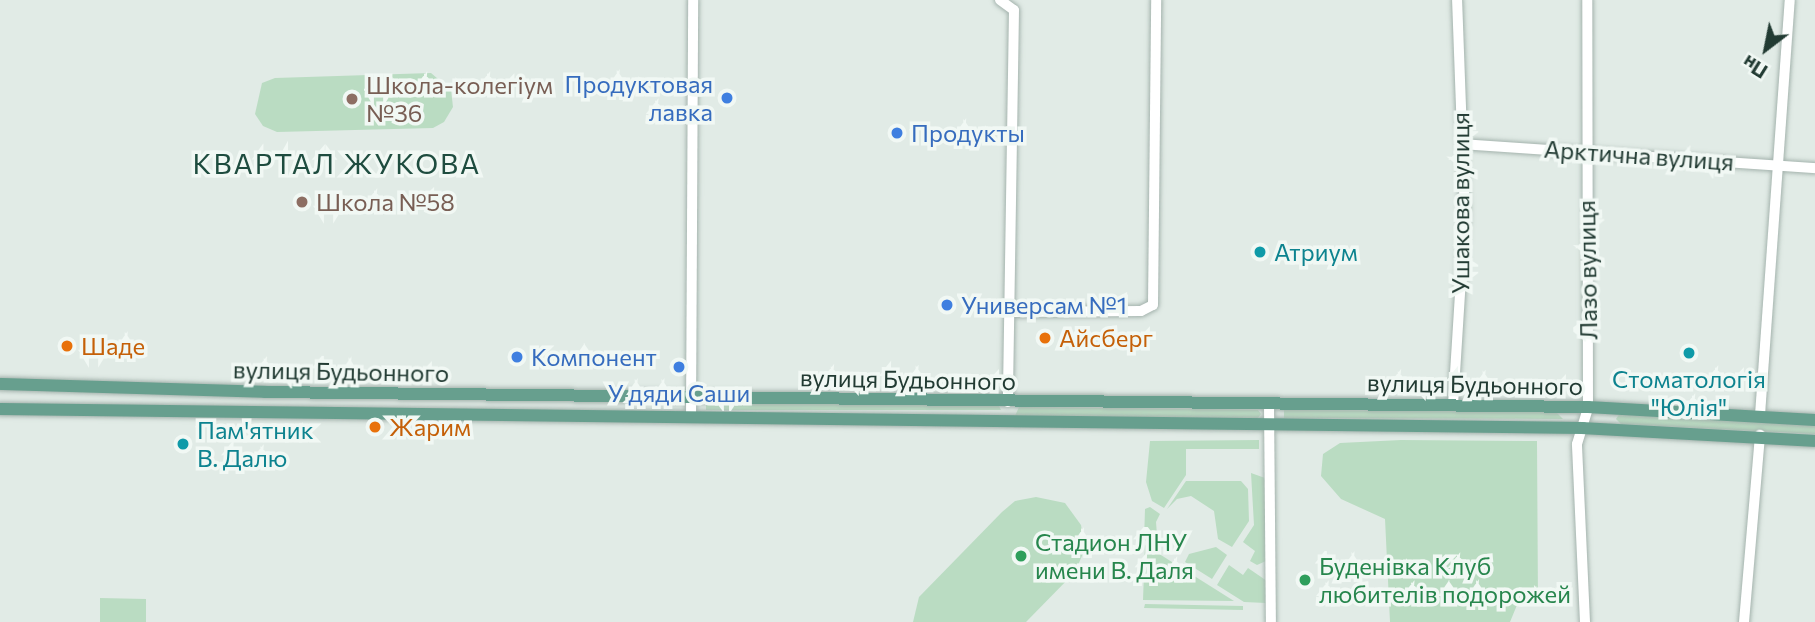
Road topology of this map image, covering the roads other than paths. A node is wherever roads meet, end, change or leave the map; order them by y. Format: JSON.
{"nodes":[{"id":1,"x":693,"y":0,"type":"edge"},
{"id":2,"x":1000,"y":0,"type":"edge"},
{"id":3,"x":1156,"y":0,"type":"edge"},
{"id":4,"x":1457,"y":0,"type":"edge"},
{"id":5,"x":1587,"y":0,"type":"edge"},
{"id":6,"x":1790,"y":0,"type":"edge"},
{"id":7,"x":1462,"y":144,"type":"junction"},
{"id":8,"x":1586,"y":150,"type":"junction"},
{"id":9,"x":1779,"y":165,"type":"junction"},
{"id":10,"x":1815,"y":168,"type":"edge"},
{"id":11,"x":1012,"y":312,"type":"junction"},
{"id":12,"x":0,"y":384,"type":"edge"},
{"id":13,"x":691,"y":397,"type":"junction"},
{"id":14,"x":1008,"y":402,"type":"junction"},
{"id":15,"x":1269,"y":404,"type":"junction"},
{"id":16,"x":1453,"y":405,"type":"junction"},
{"id":17,"x":1588,"y":407,"type":"junction"},
{"id":18,"x":0,"y":409,"type":"edge"},
{"id":19,"x":1760,"y":415,"type":"junction"},
{"id":20,"x":691,"y":417,"type":"junction"},
{"id":21,"x":1815,"y":420,"type":"edge"},
{"id":22,"x":1007,"y":424,"type":"junction"},
{"id":23,"x":1268,"y":426,"type":"junction"},
{"id":24,"x":1583,"y":428,"type":"junction"},
{"id":25,"x":1760,"y":435,"type":"junction"},
{"id":26,"x":1815,"y":440,"type":"edge"},
{"id":27,"x":1271,"y":622,"type":"edge"},
{"id":28,"x":1585,"y":622,"type":"edge"},
{"id":29,"x":1744,"y":622,"type":"edge"}],
"edges":[{"from":1,"to":13,"type":"street"},
{"from":2,"to":11,"type":"street"},
{"from":3,"to":11,"type":"street"},
{"from":4,"to":7,"type":"street","name":"Ушакова вулиця"},
{"from":5,"to":8,"type":"street","name":"Лазо вулиця"},
{"from":6,"to":9,"type":"street"},
{"from":7,"to":8,"type":"street","name":"Арктична вулиця"},
{"from":7,"to":16,"type":"street","name":"Ушакова вулиця"},
{"from":8,"to":9,"type":"street","name":"Арктична вулиця"},
{"from":8,"to":17,"type":"street","name":"Лазо вулиця"},
{"from":9,"to":10,"type":"street","name":"Арктична вулиця"},
{"from":9,"to":19,"type":"street"},
{"from":11,"to":14,"type":"street"},
{"from":12,"to":13,"type":"main road","name":"вулиця Будьонного"},
{"from":13,"to":14,"type":"main road","name":"вулиця Будьонного"},
{"from":13,"to":20,"type":"street"},
{"from":14,"to":15,"type":"main road","name":"вулиця Будьонного"},
{"from":14,"to":22,"type":"main road"},
{"from":15,"to":16,"type":"main road","name":"вулиця Будьонного"},
{"from":15,"to":23,"type":"street"},
{"from":16,"to":17,"type":"main road","name":"вулиця Будьонного"},
{"from":17,"to":19,"type":"main road","name":"вулиця Будьонного"},
{"from":17,"to":24,"type":"street","name":"Лазо вулиця"},
{"from":18,"to":20,"type":"main road","name":"вулиця Будьонного"},
{"from":19,"to":21,"type":"main road","name":"вулиця Будьонного"},
{"from":20,"to":22,"type":"main road","name":"вулиця Будьонного"},
{"from":22,"to":23,"type":"main road","name":"вулиця Будьонного"},
{"from":23,"to":24,"type":"main road","name":"вулиця Будьонного"},
{"from":23,"to":27,"type":"street"},
{"from":24,"to":25,"type":"main road","name":"вулиця Будьонного"},
{"from":24,"to":28,"type":"street","name":"Лазо вулиця"},
{"from":25,"to":26,"type":"main road","name":"вулиця Будьонного"},
{"from":25,"to":29,"type":"street"}]}
